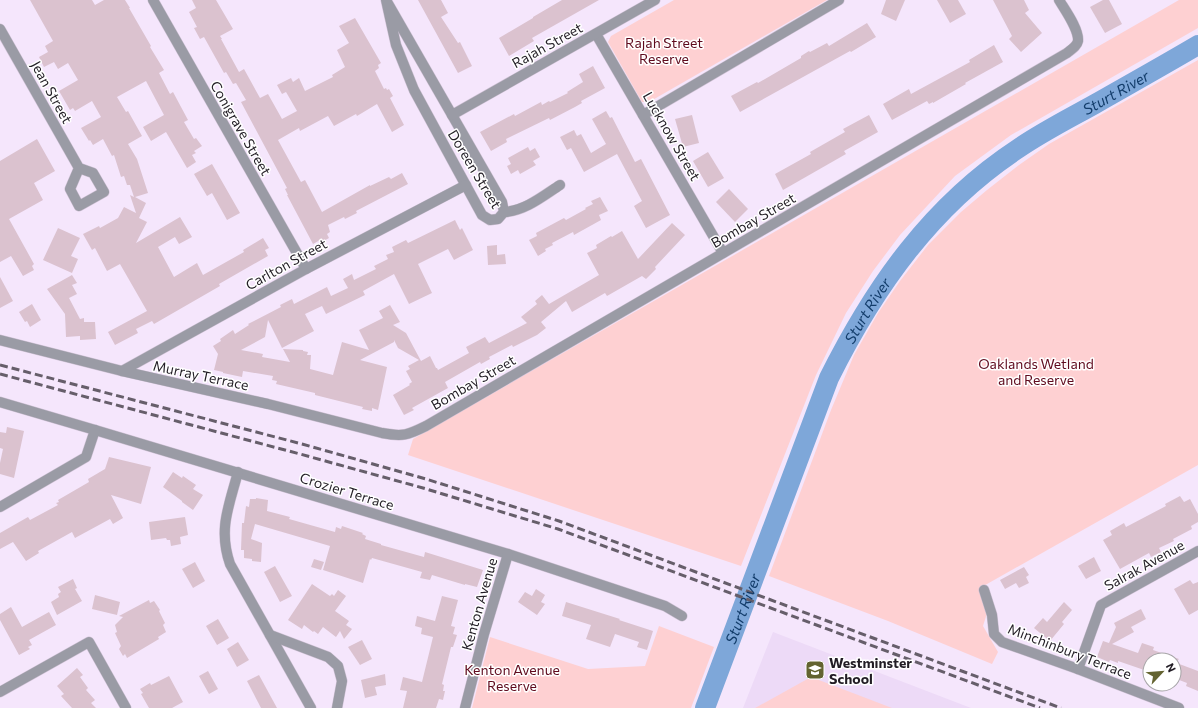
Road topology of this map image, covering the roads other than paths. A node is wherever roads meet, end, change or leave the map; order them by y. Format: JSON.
{"nodes":[{"id":1,"x":153,"y":0,"type":"edge"},
{"id":2,"x":386,"y":0,"type":"edge"},
{"id":3,"x":655,"y":0,"type":"edge"},
{"id":4,"x":839,"y":0,"type":"edge"},
{"id":5,"x":1059,"y":0,"type":"edge"},
{"id":6,"x":0,"y":29,"type":"edge"},
{"id":7,"x":596,"y":34,"type":"junction"},
{"id":8,"x":643,"y":114,"type":"junction"},
{"id":9,"x":452,"y":115,"type":"junction"},
{"id":10,"x":79,"y":168,"type":"dead end"},
{"id":11,"x":466,"y":185,"type":"junction"},
{"id":12,"x":560,"y":185,"type":"dead end"},
{"id":13,"x":504,"y":212,"type":"junction"},
{"id":14,"x":723,"y":253,"type":"junction"},
{"id":15,"x":306,"y":269,"type":"junction"},
{"id":16,"x":0,"y":340,"type":"edge"},
{"id":17,"x":122,"y":371,"type":"junction"},
{"id":18,"x":0,"y":402,"type":"edge"},
{"id":19,"x":95,"y":430,"type":"junction"},
{"id":20,"x":396,"y":436,"type":"joint"},
{"id":21,"x":238,"y":472,"type":"junction"},
{"id":22,"x":0,"y":506,"type":"edge"},
{"id":23,"x":1198,"y":551,"type":"edge"},
{"id":24,"x":508,"y":554,"type":"junction"},
{"id":25,"x":984,"y":590,"type":"dead end"},
{"id":26,"x":682,"y":616,"type":"dead end"},
{"id":27,"x":270,"y":635,"type":"junction"},
{"id":28,"x":1078,"y":669,"type":"junction"},
{"id":29,"x":0,"y":692,"type":"edge"},
{"id":30,"x":126,"y":708,"type":"edge"},
{"id":31,"x":311,"y":708,"type":"edge"},
{"id":32,"x":337,"y":708,"type":"edge"},
{"id":33,"x":465,"y":708,"type":"edge"},
{"id":34,"x":1180,"y":708,"type":"edge"}],
"edges":[{"from":1,"to":15,"type":"street","name":"Conigrave Street"},
{"from":2,"to":9,"type":"street","name":"Doreen Street"},
{"from":2,"to":11,"type":"street","name":"Doreen Street"},
{"from":3,"to":7,"type":"street","name":"Rajah Street"},
{"from":4,"to":8,"type":"street"},
{"from":5,"to":14,"type":"street","name":"Bombay Street"},
{"from":6,"to":10,"type":"street","name":"Jean Street"},
{"from":7,"to":8,"type":"street","name":"Lucknow Street"},
{"from":7,"to":9,"type":"street","name":"Rajah Street"},
{"from":8,"to":14,"type":"street","name":"Lucknow Street"},
{"from":9,"to":13,"type":"street","name":"Doreen Street"},
{"from":11,"to":13,"type":"street","name":"Doreen Street"},
{"from":11,"to":15,"type":"street","name":"Carlton Street"},
{"from":12,"to":13,"type":"street"},
{"from":14,"to":20,"type":"street","name":"Bombay Street"},
{"from":15,"to":17,"type":"street","name":"Carlton Street"},
{"from":16,"to":17,"type":"street","name":"Murray Terrace"},
{"from":17,"to":20,"type":"street","name":"Murray Terrace"},
{"from":18,"to":19,"type":"street","name":"Crozier Terrace"},
{"from":19,"to":21,"type":"street","name":"Crozier Terrace"},
{"from":19,"to":22,"type":"street"},
{"from":21,"to":24,"type":"street","name":"Crozier Terrace"},
{"from":21,"to":27,"type":"street"},
{"from":23,"to":28,"type":"street","name":"Salrak Avenue"},
{"from":24,"to":26,"type":"street","name":"Crozier Terrace"},
{"from":24,"to":33,"type":"street","name":"Kenton Avenue"},
{"from":25,"to":28,"type":"street","name":"Minchinbury Terrace"},
{"from":27,"to":31,"type":"street"},
{"from":27,"to":32,"type":"street"},
{"from":28,"to":34,"type":"street","name":"Minchinbury Terrace"},
{"from":29,"to":30,"type":"street"}]}
